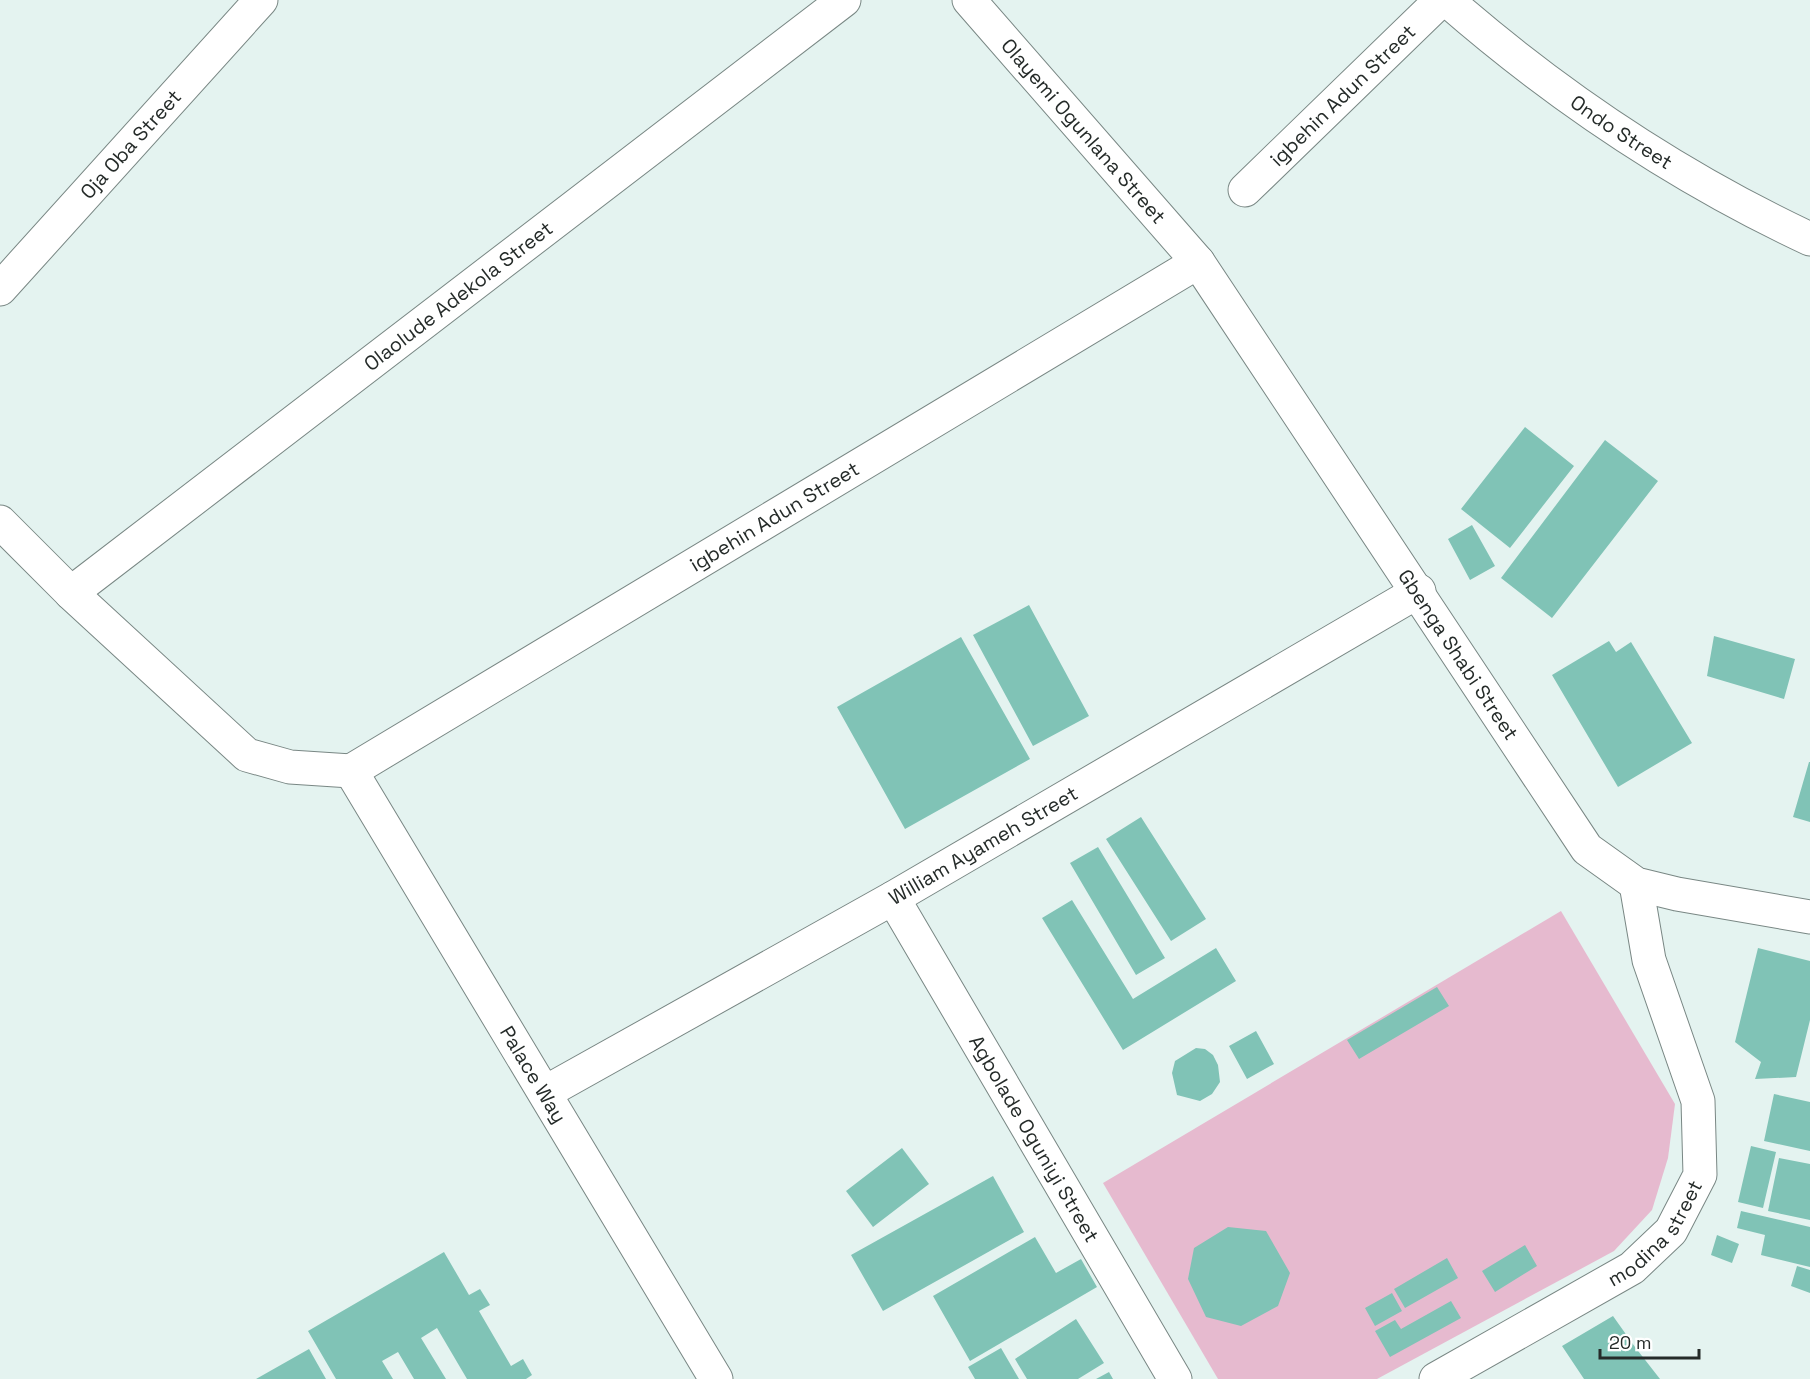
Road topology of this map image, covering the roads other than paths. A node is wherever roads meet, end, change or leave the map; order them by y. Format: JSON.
{"nodes":[{"id":1,"x":261,"y":0,"type":"edge"},
{"id":2,"x":844,"y":0,"type":"edge"},
{"id":3,"x":969,"y":0,"type":"edge"},
{"id":4,"x":1441,"y":0,"type":"edge"},
{"id":5,"x":1448,"y":0,"type":"edge"},
{"id":6,"x":1245,"y":190,"type":"dead end"},
{"id":7,"x":1810,"y":239,"type":"edge"},
{"id":8,"x":1198,"y":261,"type":"junction"},
{"id":9,"x":0,"y":289,"type":"edge"},
{"id":10,"x":0,"y":522,"type":"edge"},
{"id":11,"x":1419,"y":591,"type":"junction"},
{"id":12,"x":71,"y":593,"type":"junction"},
{"id":13,"x":351,"y":771,"type":"junction"},
{"id":14,"x":1636,"y":884,"type":"junction"},
{"id":15,"x":893,"y":898,"type":"junction"},
{"id":16,"x":1810,"y":917,"type":"edge"},
{"id":17,"x":546,"y":1092,"type":"junction"},
{"id":18,"x":716,"y":1379,"type":"edge"},
{"id":19,"x":1175,"y":1379,"type":"edge"},
{"id":20,"x":1436,"y":1379,"type":"edge"}],
"edges":[{"from":1,"to":9,"type":"street","name":"Oja Oba Street"},
{"from":2,"to":12,"type":"street","name":"Olaolude Adekola Street"},
{"from":3,"to":8,"type":"street","name":"Olayemi Ogunlana Street"},
{"from":4,"to":6,"type":"street","name":"igbehin Adun Street"},
{"from":5,"to":7,"type":"street","name":"Ondo Street"},
{"from":8,"to":11,"type":"street","name":"Gbenga Shabi Street"},
{"from":8,"to":13,"type":"street","name":"igbehin Adun Street"},
{"from":10,"to":12,"type":"street"},
{"from":11,"to":14,"type":"street","name":"Gbenga Shabi Street"},
{"from":11,"to":15,"type":"street","name":"William Ayameh Street"},
{"from":12,"to":13,"type":"street"},
{"from":13,"to":17,"type":"street","name":"Palace Way"},
{"from":14,"to":16,"type":"street","name":"Gbenga Shabi Street"},
{"from":14,"to":20,"type":"street","name":"modina street"},
{"from":15,"to":17,"type":"street","name":"William Ayameh Street"},
{"from":15,"to":19,"type":"street","name":"Agbolade Oguniyi Street"},
{"from":17,"to":18,"type":"street","name":"Palace Way"}]}
